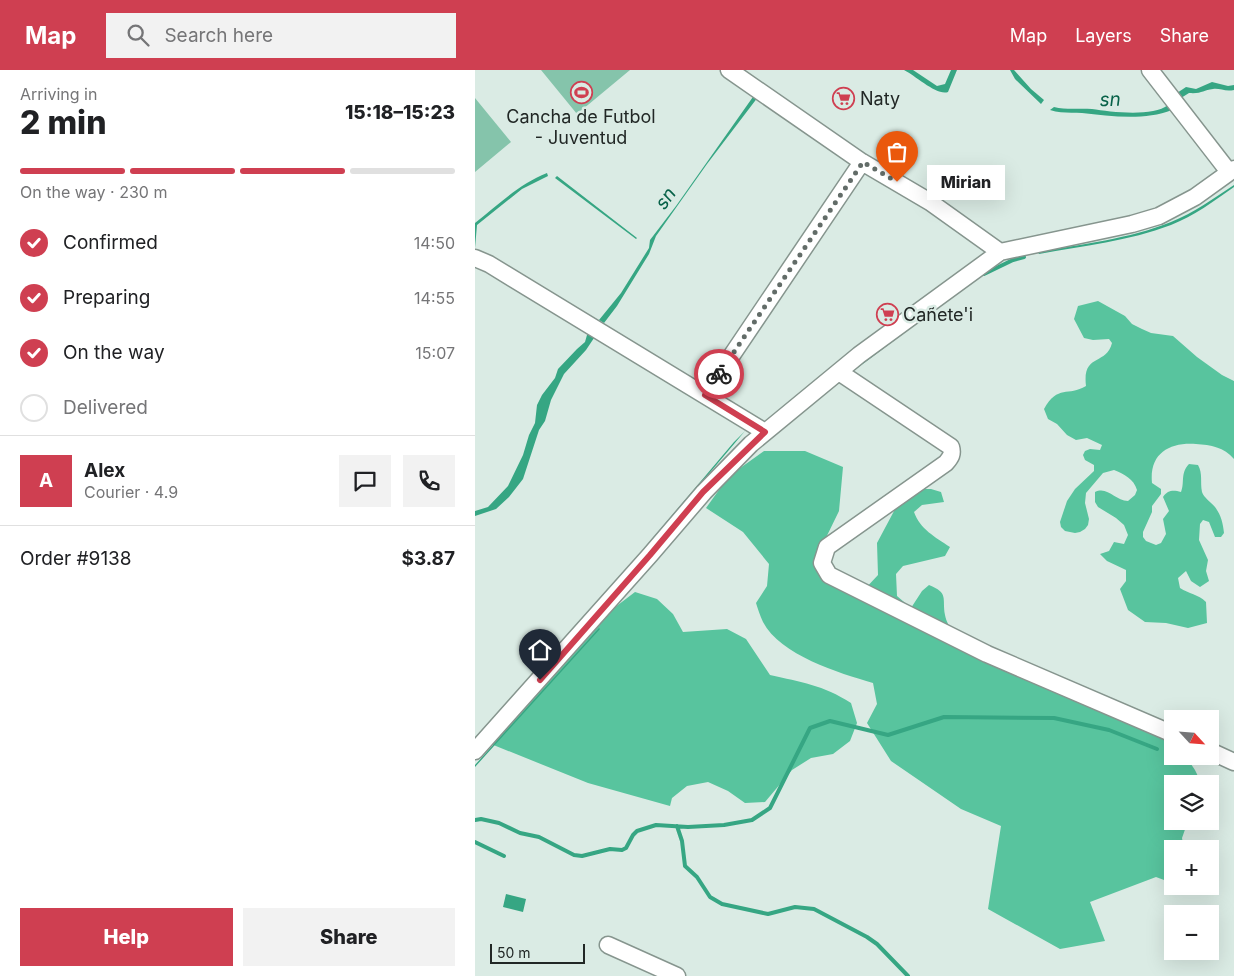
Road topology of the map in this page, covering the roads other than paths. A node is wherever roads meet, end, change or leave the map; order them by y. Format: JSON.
{"nodes":[{"id":1,"x":729,"y":70,"type":"edge"},
{"id":2,"x":1150,"y":70,"type":"edge"},
{"id":3,"x":863,"y":162,"type":"junction"},
{"id":4,"x":1232,"y":170,"type":"edge"},
{"id":5,"x":1000,"y":252,"type":"junction"},
{"id":6,"x":475,"y":258,"type":"edge"},
{"id":7,"x":839,"y":372,"type":"junction"},
{"id":8,"x":705,"y":395,"type":"junction"},
{"id":9,"x":765,"y":432,"type":"junction"},
{"id":10,"x":1164,"y":730,"type":"edge"},
{"id":11,"x":475,"y":751,"type":"edge"},
{"id":12,"x":1219,"y":755,"type":"edge"},
{"id":13,"x":1234,"y":762,"type":"edge"},
{"id":14,"x":608,"y":945,"type":"dead end"},
{"id":15,"x":677,"y":976,"type":"edge"}],
"edges":[{"from":1,"to":3,"type":"street"},
{"from":2,"to":4,"type":"street"},
{"from":3,"to":5,"type":"street"},
{"from":3,"to":8,"type":"street"},
{"from":4,"to":5,"type":"street"},
{"from":5,"to":7,"type":"street"},
{"from":6,"to":8,"type":"street"},
{"from":7,"to":9,"type":"street"},
{"from":7,"to":10,"type":"street"},
{"from":8,"to":9,"type":"street"},
{"from":9,"to":11,"type":"street"},
{"from":12,"to":13,"type":"street"},
{"from":14,"to":15,"type":"street"}]}
